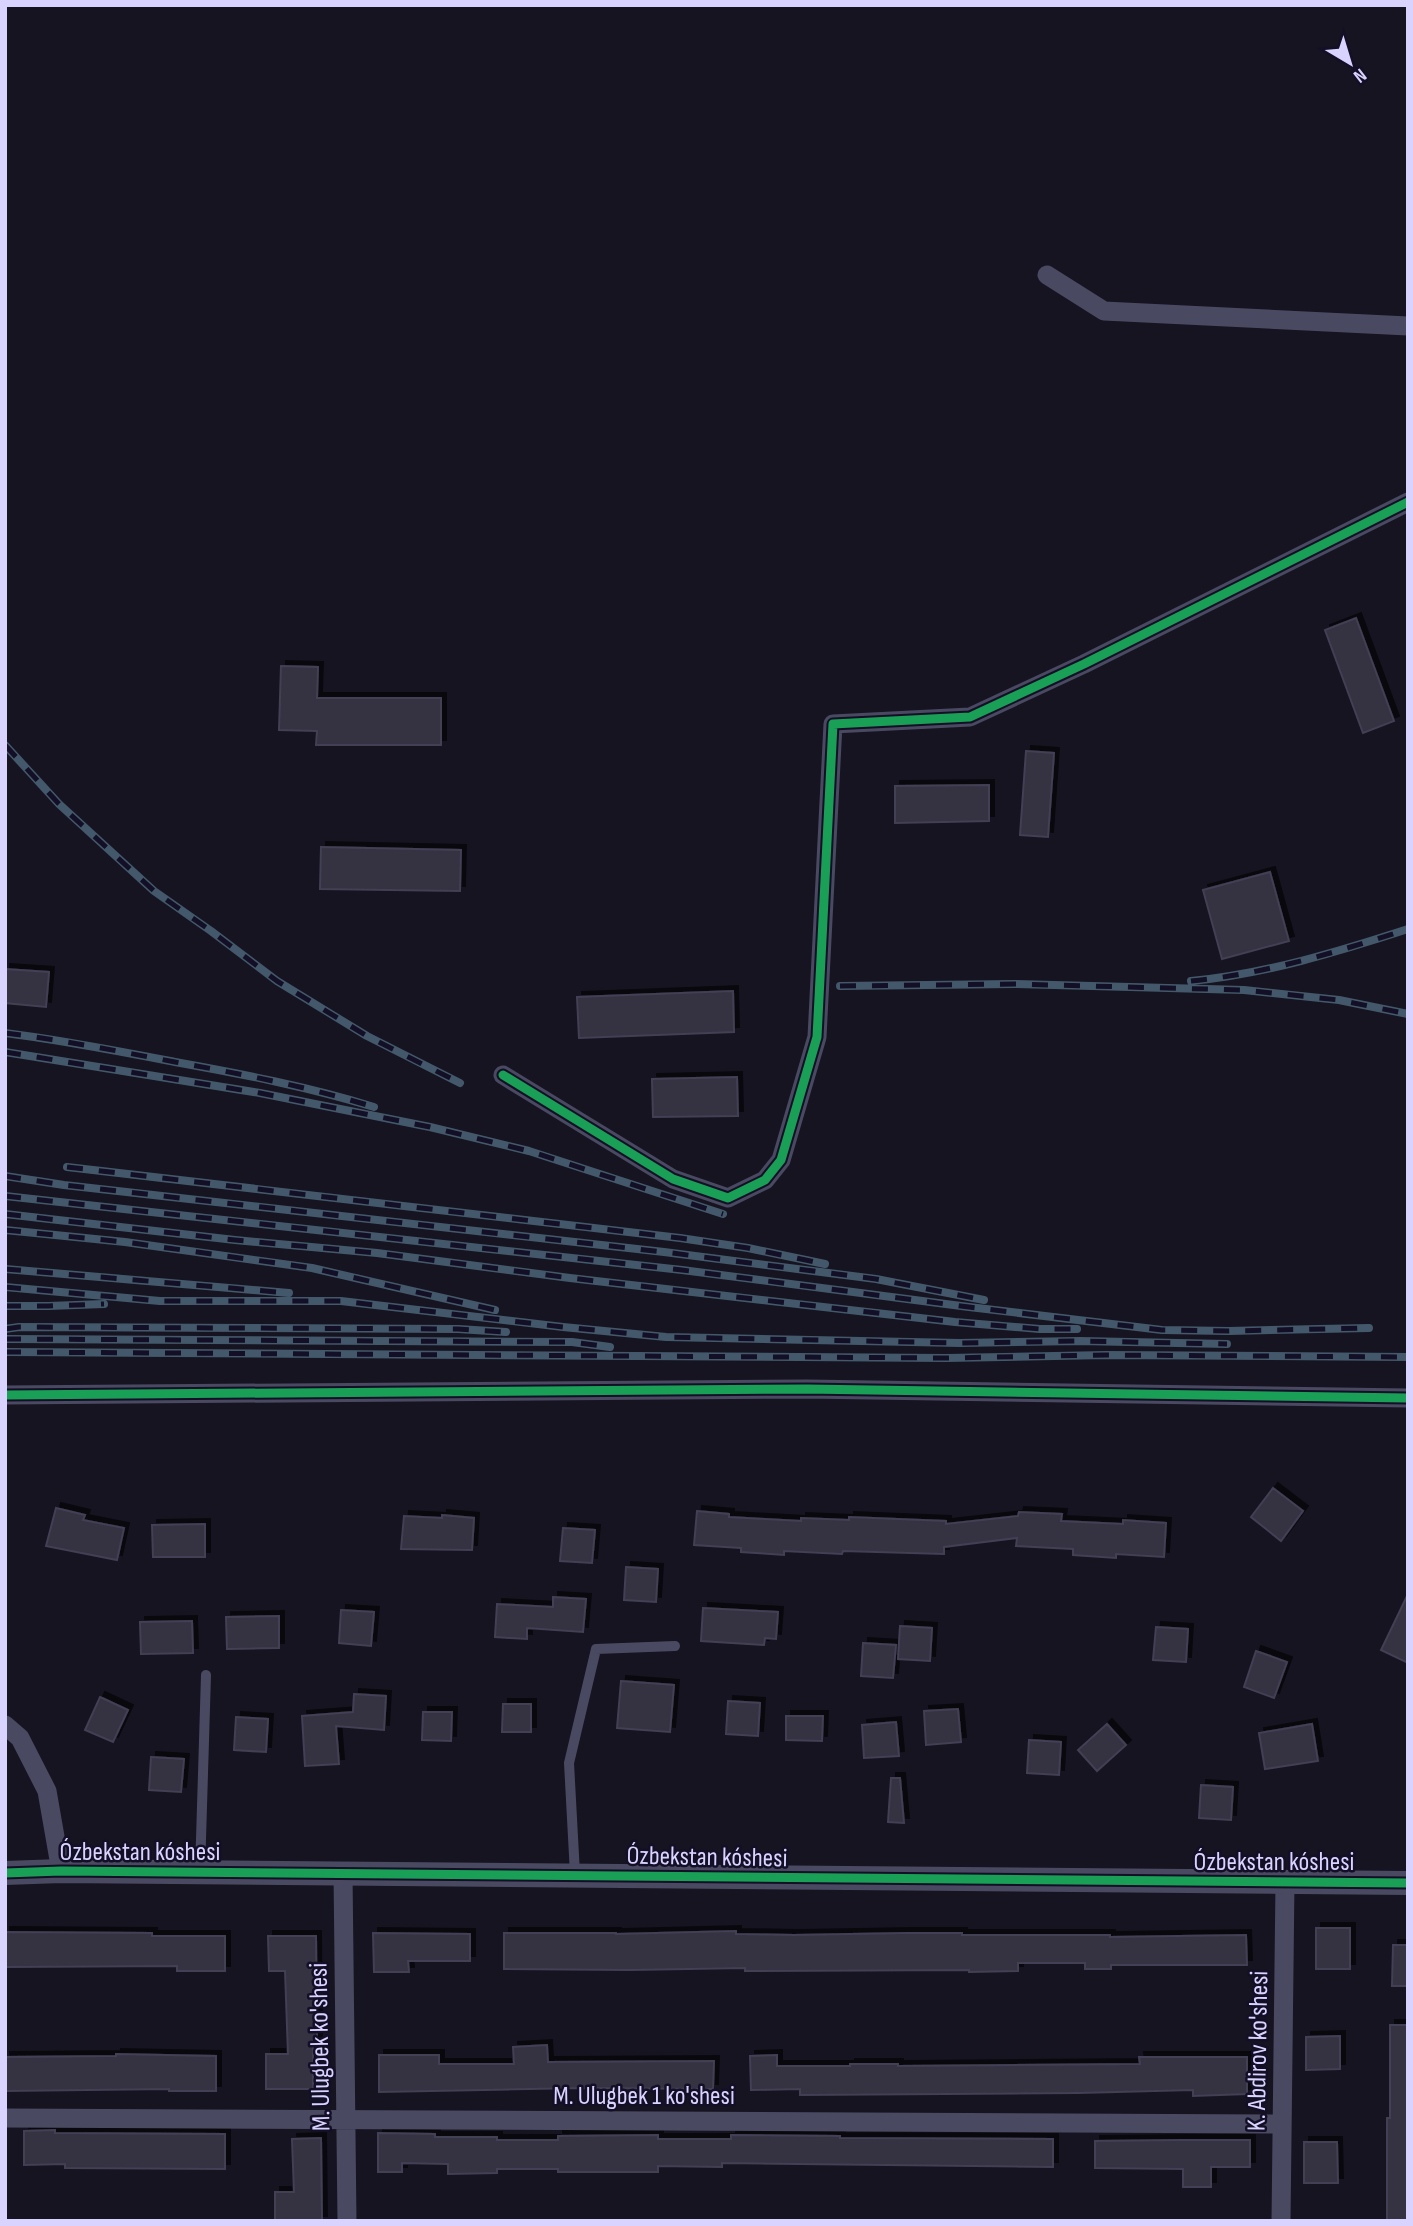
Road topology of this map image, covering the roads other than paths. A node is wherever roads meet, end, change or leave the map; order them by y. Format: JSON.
{"nodes":[{"id":1,"x":1046,"y":275,"type":"dead end"},
{"id":2,"x":1408,"y":326,"type":"edge"},
{"id":3,"x":1408,"y":502,"type":"edge"},
{"id":4,"x":503,"y":1075,"type":"dead end"},
{"id":5,"x":5,"y":1395,"type":"edge"},
{"id":6,"x":1408,"y":1398,"type":"edge"},
{"id":7,"x":675,"y":1646,"type":"dead end"},
{"id":8,"x":206,"y":1675,"type":"dead end"},
{"id":9,"x":5,"y":1725,"type":"edge"},
{"id":10,"x":61,"y":1871,"type":"junction"},
{"id":11,"x":200,"y":1872,"type":"junction"},
{"id":12,"x":5,"y":1873,"type":"edge"},
{"id":13,"x":343,"y":1873,"type":"junction"},
{"id":14,"x":575,"y":1876,"type":"junction"},
{"id":15,"x":1285,"y":1882,"type":"junction"},
{"id":16,"x":1408,"y":1883,"type":"edge"},
{"id":17,"x":5,"y":2118,"type":"edge"},
{"id":18,"x":346,"y":2120,"type":"junction"},
{"id":19,"x":1282,"y":2124,"type":"junction"},
{"id":20,"x":347,"y":2221,"type":"edge"},
{"id":21,"x":1281,"y":2221,"type":"edge"}],
"edges":[{"from":1,"to":2,"type":"street"},
{"from":3,"to":4,"type":"street"},
{"from":5,"to":6,"type":"street"},
{"from":7,"to":14,"type":"lane"},
{"from":8,"to":11,"type":"lane"},
{"from":9,"to":10,"type":"street"},
{"from":10,"to":11,"type":"street","name":"Ózbekstan kóshesi"},
{"from":10,"to":12,"type":"street","name":"Ózbekstan kóshesi"},
{"from":11,"to":13,"type":"street","name":"Ózbekstan kóshesi"},
{"from":13,"to":14,"type":"street","name":"Ózbekstan kóshesi"},
{"from":13,"to":18,"type":"street","name":"M. Ulugbek ko'shesi"},
{"from":14,"to":15,"type":"street","name":"Ózbekstan kóshesi"},
{"from":15,"to":16,"type":"street","name":"Ózbekstan kóshesi"},
{"from":15,"to":19,"type":"street","name":"K. Abdirov ko'shesi"},
{"from":17,"to":18,"type":"street","name":"M. Ulugbek 1 ko'shesi"},
{"from":18,"to":19,"type":"street","name":"M. Ulugbek 1 ko'shesi"},
{"from":18,"to":20,"type":"street","name":"M. Ulugbek ko'shesi"},
{"from":19,"to":21,"type":"street","name":"K. Abdirov ko'shesi"}]}
